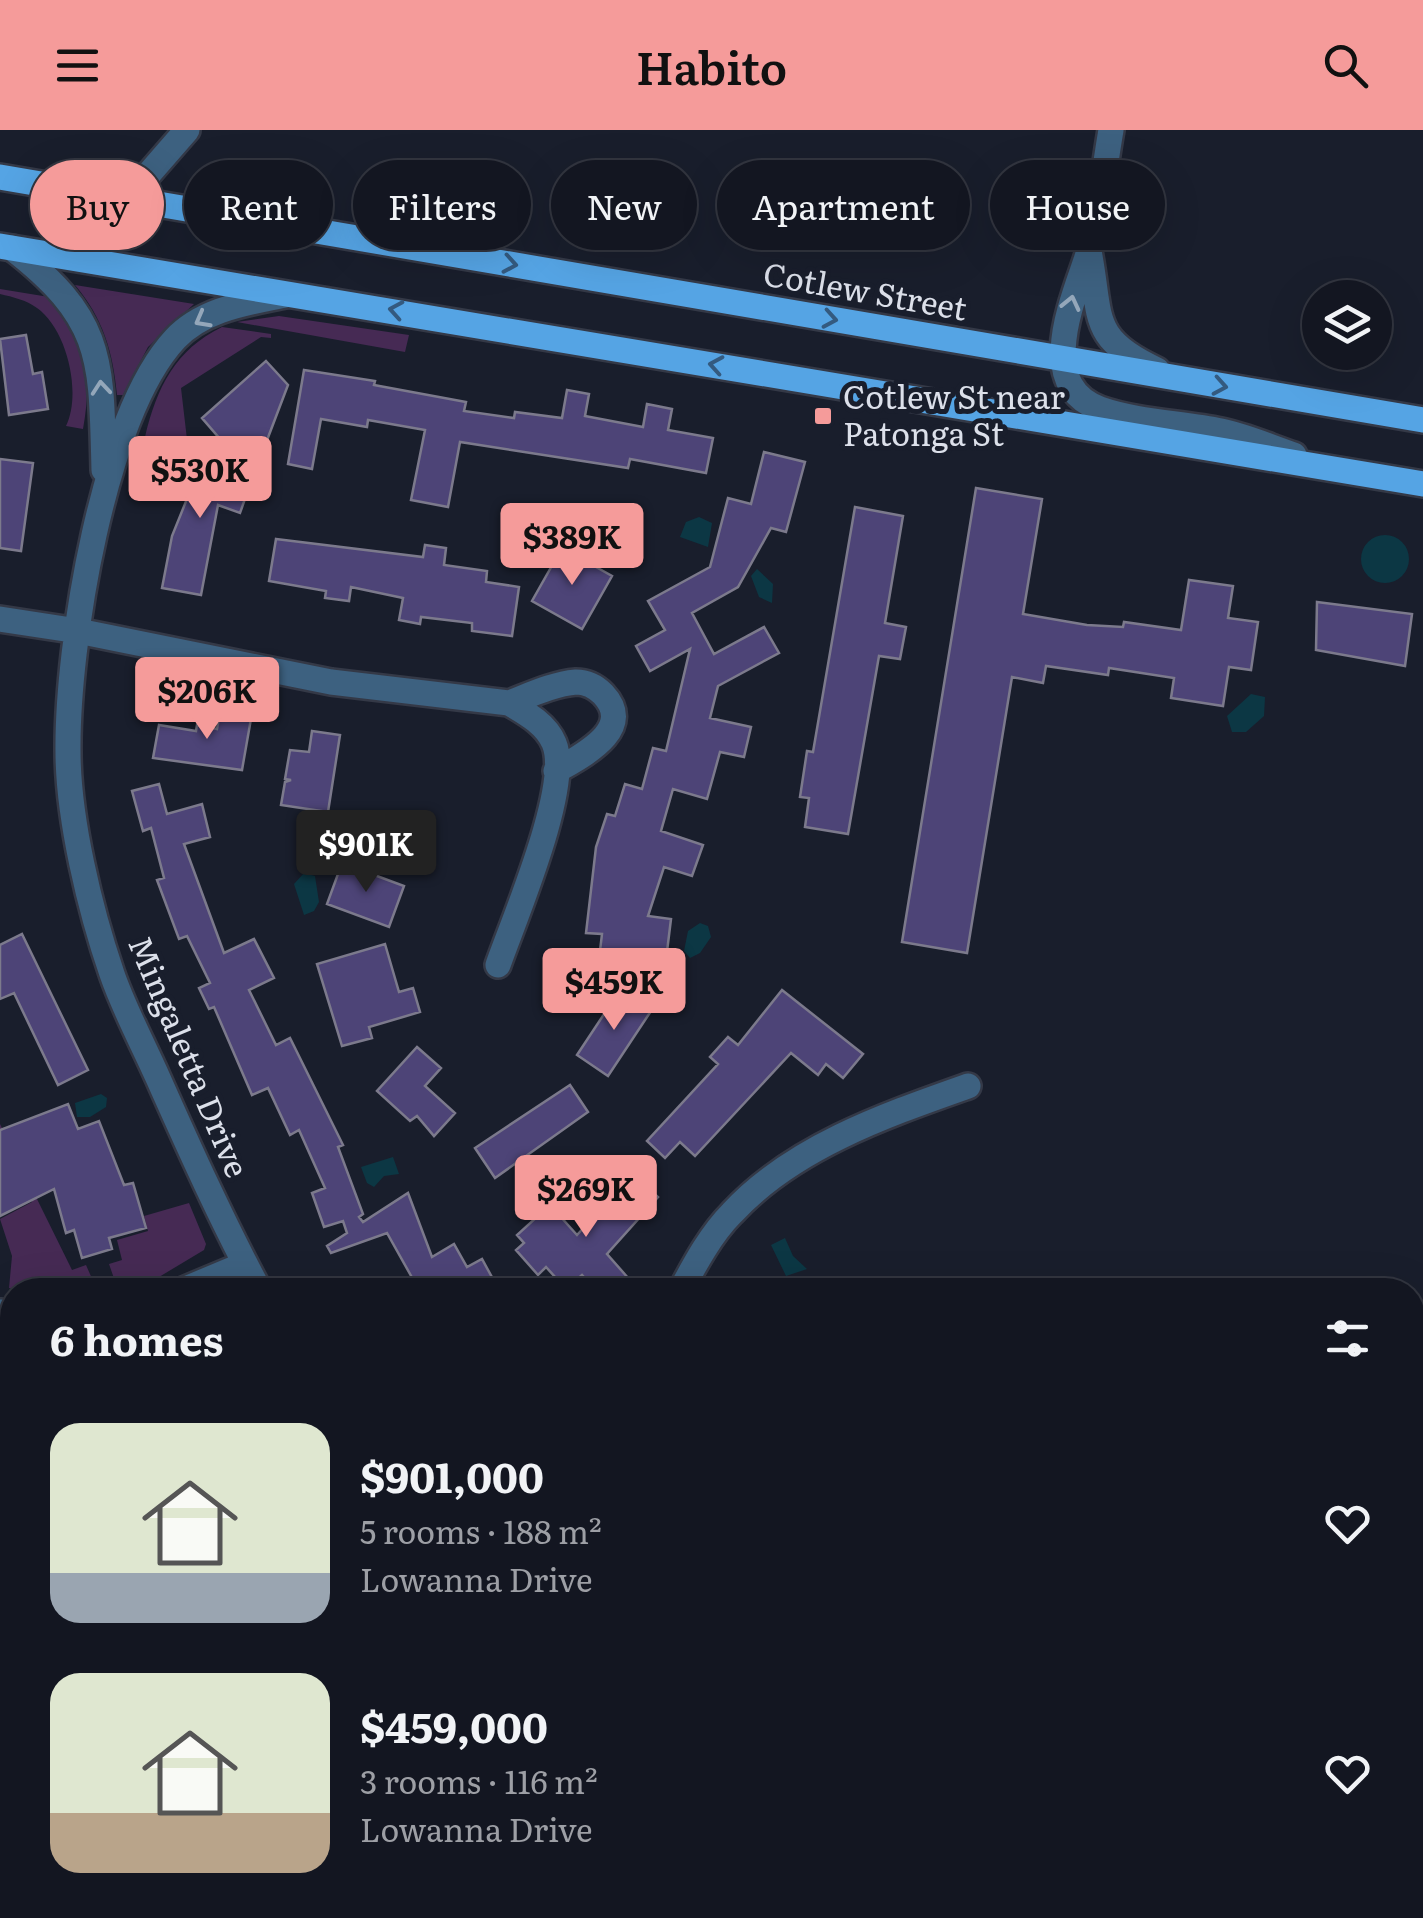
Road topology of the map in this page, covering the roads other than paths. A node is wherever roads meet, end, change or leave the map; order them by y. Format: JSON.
{"nodes":[{"id":1,"x":188,"y":130,"type":"edge"},
{"id":2,"x":1111,"y":130,"type":"edge"},
{"id":3,"x":161,"y":160,"type":"edge"},
{"id":4,"x":1106,"y":160,"type":"edge"},
{"id":5,"x":0,"y":177,"type":"edge"},
{"id":6,"x":30,"y":182,"type":"edge"},
{"id":7,"x":164,"y":205,"type":"edge"},
{"id":8,"x":6,"y":247,"type":"edge"},
{"id":9,"x":1089,"y":250,"type":"joint"},
{"id":10,"x":295,"y":292,"type":"junction"},
{"id":11,"x":1063,"y":359,"type":"junction"},
{"id":12,"x":1178,"y":379,"type":"junction"},
{"id":13,"x":1423,"y":420,"type":"edge"},
{"id":14,"x":1322,"y":464,"type":"junction"},
{"id":15,"x":1423,"y":484,"type":"edge"},
{"id":16,"x":104,"y":485,"type":"junction"},
{"id":17,"x":0,"y":619,"type":"edge"},
{"id":18,"x":78,"y":630,"type":"junction"},
{"id":19,"x":509,"y":703,"type":"junction"},
{"id":20,"x":556,"y":772,"type":"junction"},
{"id":21,"x":498,"y":965,"type":"dead end"},
{"id":22,"x":968,"y":1086,"type":"dead end"},
{"id":23,"x":245,"y":1264,"type":"junction"},
{"id":24,"x":212,"y":1278,"type":"edge"},
{"id":25,"x":253,"y":1278,"type":"edge"},
{"id":26,"x":689,"y":1278,"type":"edge"}],
"edges":[{"from":1,"to":3,"type":"street"},
{"from":2,"to":4,"type":"street"},
{"from":5,"to":6,"type":"main road","name":"Cotlew Street"},
{"from":7,"to":11,"type":"main road","name":"Cotlew Street","one_way":true},
{"from":8,"to":10,"type":"main road"},
{"from":16,"to":8,"type":"street","name":"Mingaletta Drive","one_way":true},
{"from":11,"to":9,"type":"street","one_way":true},
{"from":9,"to":12,"type":"street"},
{"from":14,"to":10,"type":"main road","one_way":true},
{"from":10,"to":16,"type":"street","name":"Mingaletta Drive","one_way":true},
{"from":11,"to":12,"type":"main road","name":"Cotlew Street"},
{"from":11,"to":14,"type":"street"},
{"from":12,"to":13,"type":"main road","name":"Cotlew Street","one_way":true},
{"from":14,"to":15,"type":"main road"},
{"from":16,"to":18,"type":"street","name":"Mingaletta Drive"},
{"from":17,"to":18,"type":"street"},
{"from":18,"to":19,"type":"street"},
{"from":18,"to":23,"type":"street","name":"Mingaletta Drive"},
{"from":19,"to":20,"type":"street"},
{"from":19,"to":20,"type":"street"},
{"from":20,"to":21,"type":"street"},
{"from":22,"to":26,"type":"street"},
{"from":23,"to":24,"type":"street"},
{"from":23,"to":25,"type":"street","name":"Mingaletta Drive"}]}
